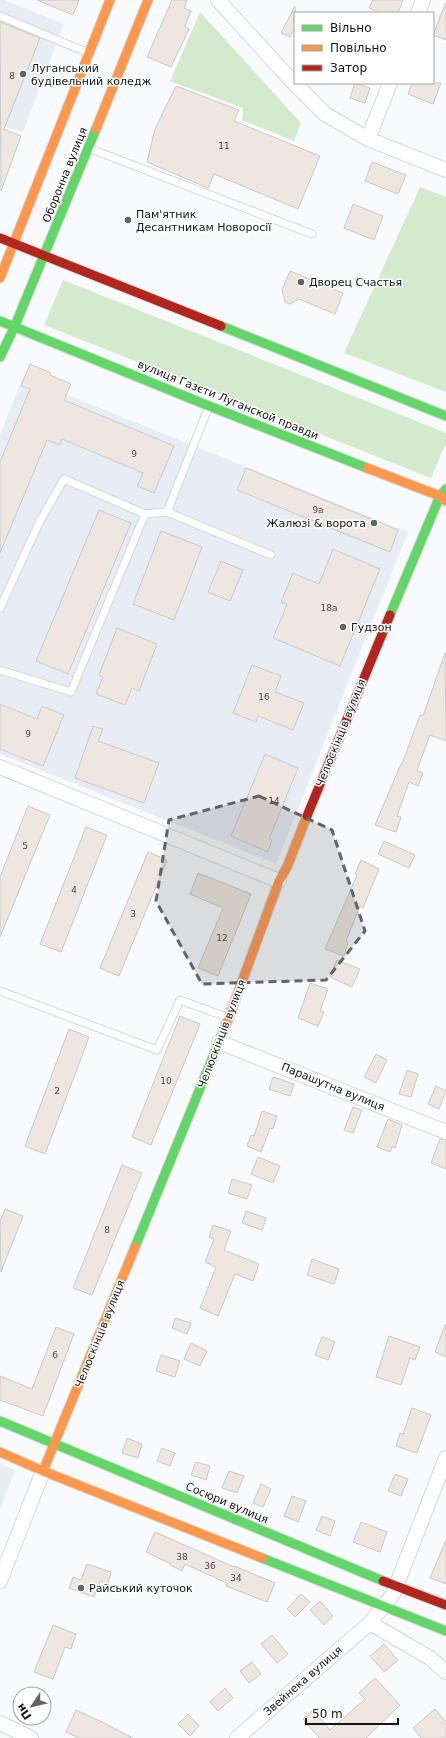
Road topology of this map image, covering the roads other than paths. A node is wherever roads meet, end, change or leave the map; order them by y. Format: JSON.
{"nodes":[{"id":1,"x":110,"y":0,"type":"edge"},
{"id":2,"x":148,"y":0,"type":"edge"},
{"id":3,"x":218,"y":0,"type":"edge"},
{"id":4,"x":423,"y":0,"type":"edge"},
{"id":5,"x":418,"y":12,"type":"edge"},
{"id":6,"x":0,"y":16,"type":"edge"},
{"id":7,"x":89,"y":54,"type":"junction"},
{"id":8,"x":294,"y":83,"type":"edge"},
{"id":9,"x":295,"y":84,"type":"edge"},
{"id":10,"x":390,"y":84,"type":"edge"},
{"id":11,"x":368,"y":139,"type":"junction"},
{"id":12,"x":88,"y":148,"type":"junction"},
{"id":13,"x":446,"y":170,"type":"edge"},
{"id":14,"x":312,"y":234,"type":"dead end"},
{"id":15,"x":0,"y":238,"type":"edge"},
{"id":16,"x":14,"y":243,"type":"junction"},
{"id":17,"x":44,"y":256,"type":"junction"},
{"id":18,"x":0,"y":278,"type":"edge"},
{"id":19,"x":0,"y":321,"type":"edge"},
{"id":20,"x":14,"y":328,"type":"junction"},
{"id":21,"x":0,"y":357,"type":"edge"},
{"id":22,"x":209,"y":406,"type":"junction"},
{"id":23,"x":446,"y":416,"type":"edge"},
{"id":24,"x":446,"y":489,"type":"edge"},
{"id":25,"x":443,"y":499,"type":"edge"},
{"id":26,"x":167,"y":512,"type":"junction"},
{"id":27,"x":145,"y":514,"type":"junction"},
{"id":28,"x":272,"y":555,"type":"dead end"},
{"id":29,"x":0,"y":608,"type":"edge"},
{"id":30,"x":0,"y":670,"type":"edge"},
{"id":31,"x":0,"y":767,"type":"edge"},
{"id":32,"x":279,"y":881,"type":"junction"},
{"id":33,"x":0,"y":991,"type":"edge"},
{"id":34,"x":229,"y":1018,"type":"junction"},
{"id":35,"x":219,"y":1042,"type":"junction"},
{"id":36,"x":446,"y":1132,"type":"edge"},
{"id":37,"x":0,"y":1421,"type":"edge"},
{"id":38,"x":54,"y":1444,"type":"junction"},
{"id":39,"x":0,"y":1452,"type":"edge"},
{"id":40,"x":446,"y":1458,"type":"edge"},
{"id":41,"x":43,"y":1471,"type":"junction"},
{"id":42,"x":0,"y":1581,"type":"edge"},
{"id":43,"x":396,"y":1586,"type":"junction"},
{"id":44,"x":446,"y":1605,"type":"edge"},
{"id":45,"x":383,"y":1606,"type":"junction"},
{"id":46,"x":370,"y":1623,"type":"junction"},
{"id":47,"x":446,"y":1631,"type":"edge"},
{"id":48,"x":446,"y":1672,"type":"edge"},
{"id":49,"x":0,"y":1723,"type":"edge"},
{"id":50,"x":31,"y":1738,"type":"edge"},
{"id":51,"x":237,"y":1738,"type":"edge"}],
"edges":[{"from":1,"to":7,"type":"street","name":"Оборонна вулиця"},
{"from":2,"to":12,"type":"street","name":"Оборонна вулиця"},
{"from":3,"to":8,"type":"street"},
{"from":4,"to":5,"type":"street"},
{"from":6,"to":7,"type":"lane"},
{"from":7,"to":16,"type":"street","name":"Оборонна вулиця"},
{"from":9,"to":11,"type":"street"},
{"from":10,"to":11,"type":"street"},
{"from":11,"to":13,"type":"street"},
{"from":12,"to":14,"type":"lane"},
{"from":12,"to":17,"type":"street","name":"Оборонна вулиця"},
{"from":15,"to":16,"type":"street"},
{"from":16,"to":17,"type":"street"},
{"from":16,"to":18,"type":"street","name":"Оборонна вулиця"},
{"from":17,"to":20,"type":"street","name":"Оборонна вулиця"},
{"from":17,"to":23,"type":"street"},
{"from":19,"to":20,"type":"street","name":"вулиця Газєти Луганской правди"},
{"from":20,"to":21,"type":"street","name":"Оборонна вулиця"},
{"from":20,"to":22,"type":"street","name":"вулиця Газєти Луганской правди"},
{"from":22,"to":25,"type":"street","name":"вулиця Газєти Луганской правди"},
{"from":22,"to":26,"type":"lane"},
{"from":24,"to":25,"type":"street","name":"Челюскінців вулиця"},
{"from":25,"to":32,"type":"street","name":"Челюскінців вулиця"},
{"from":26,"to":27,"type":"lane"},
{"from":26,"to":28,"type":"lane"},
{"from":27,"to":29,"type":"lane"},
{"from":27,"to":30,"type":"lane"},
{"from":31,"to":32,"type":"street"},
{"from":32,"to":34,"type":"street","name":"Челюскінців вулиця"},
{"from":33,"to":34,"type":"lane"},
{"from":34,"to":35,"type":"street","name":"Челюскінців вулиця"},
{"from":35,"to":36,"type":"street","name":"Парашутна вулиця"},
{"from":35,"to":38,"type":"street","name":"Челюскінців вулиця"},
{"from":37,"to":38,"type":"street","name":"Сосюри вулиця"},
{"from":38,"to":41,"type":"street","name":"Челюскінців вулиця"},
{"from":38,"to":43,"type":"street","name":"Сосюри вулиця"},
{"from":39,"to":41,"type":"street"},
{"from":40,"to":43,"type":"street"},
{"from":41,"to":42,"type":"street","name":"Челюскінців вулиця"},
{"from":41,"to":45,"type":"street"},
{"from":43,"to":44,"type":"street","name":"Сосюри вулиця"},
{"from":43,"to":45,"type":"street","name":"Звейнека вулиця"},
{"from":45,"to":46,"type":"street","name":"Звейнека вулиця"},
{"from":45,"to":47,"type":"street"},
{"from":46,"to":48,"type":"street"},
{"from":46,"to":51,"type":"street","name":"Звейнека вулиця"},
{"from":49,"to":50,"type":"street"}]}
